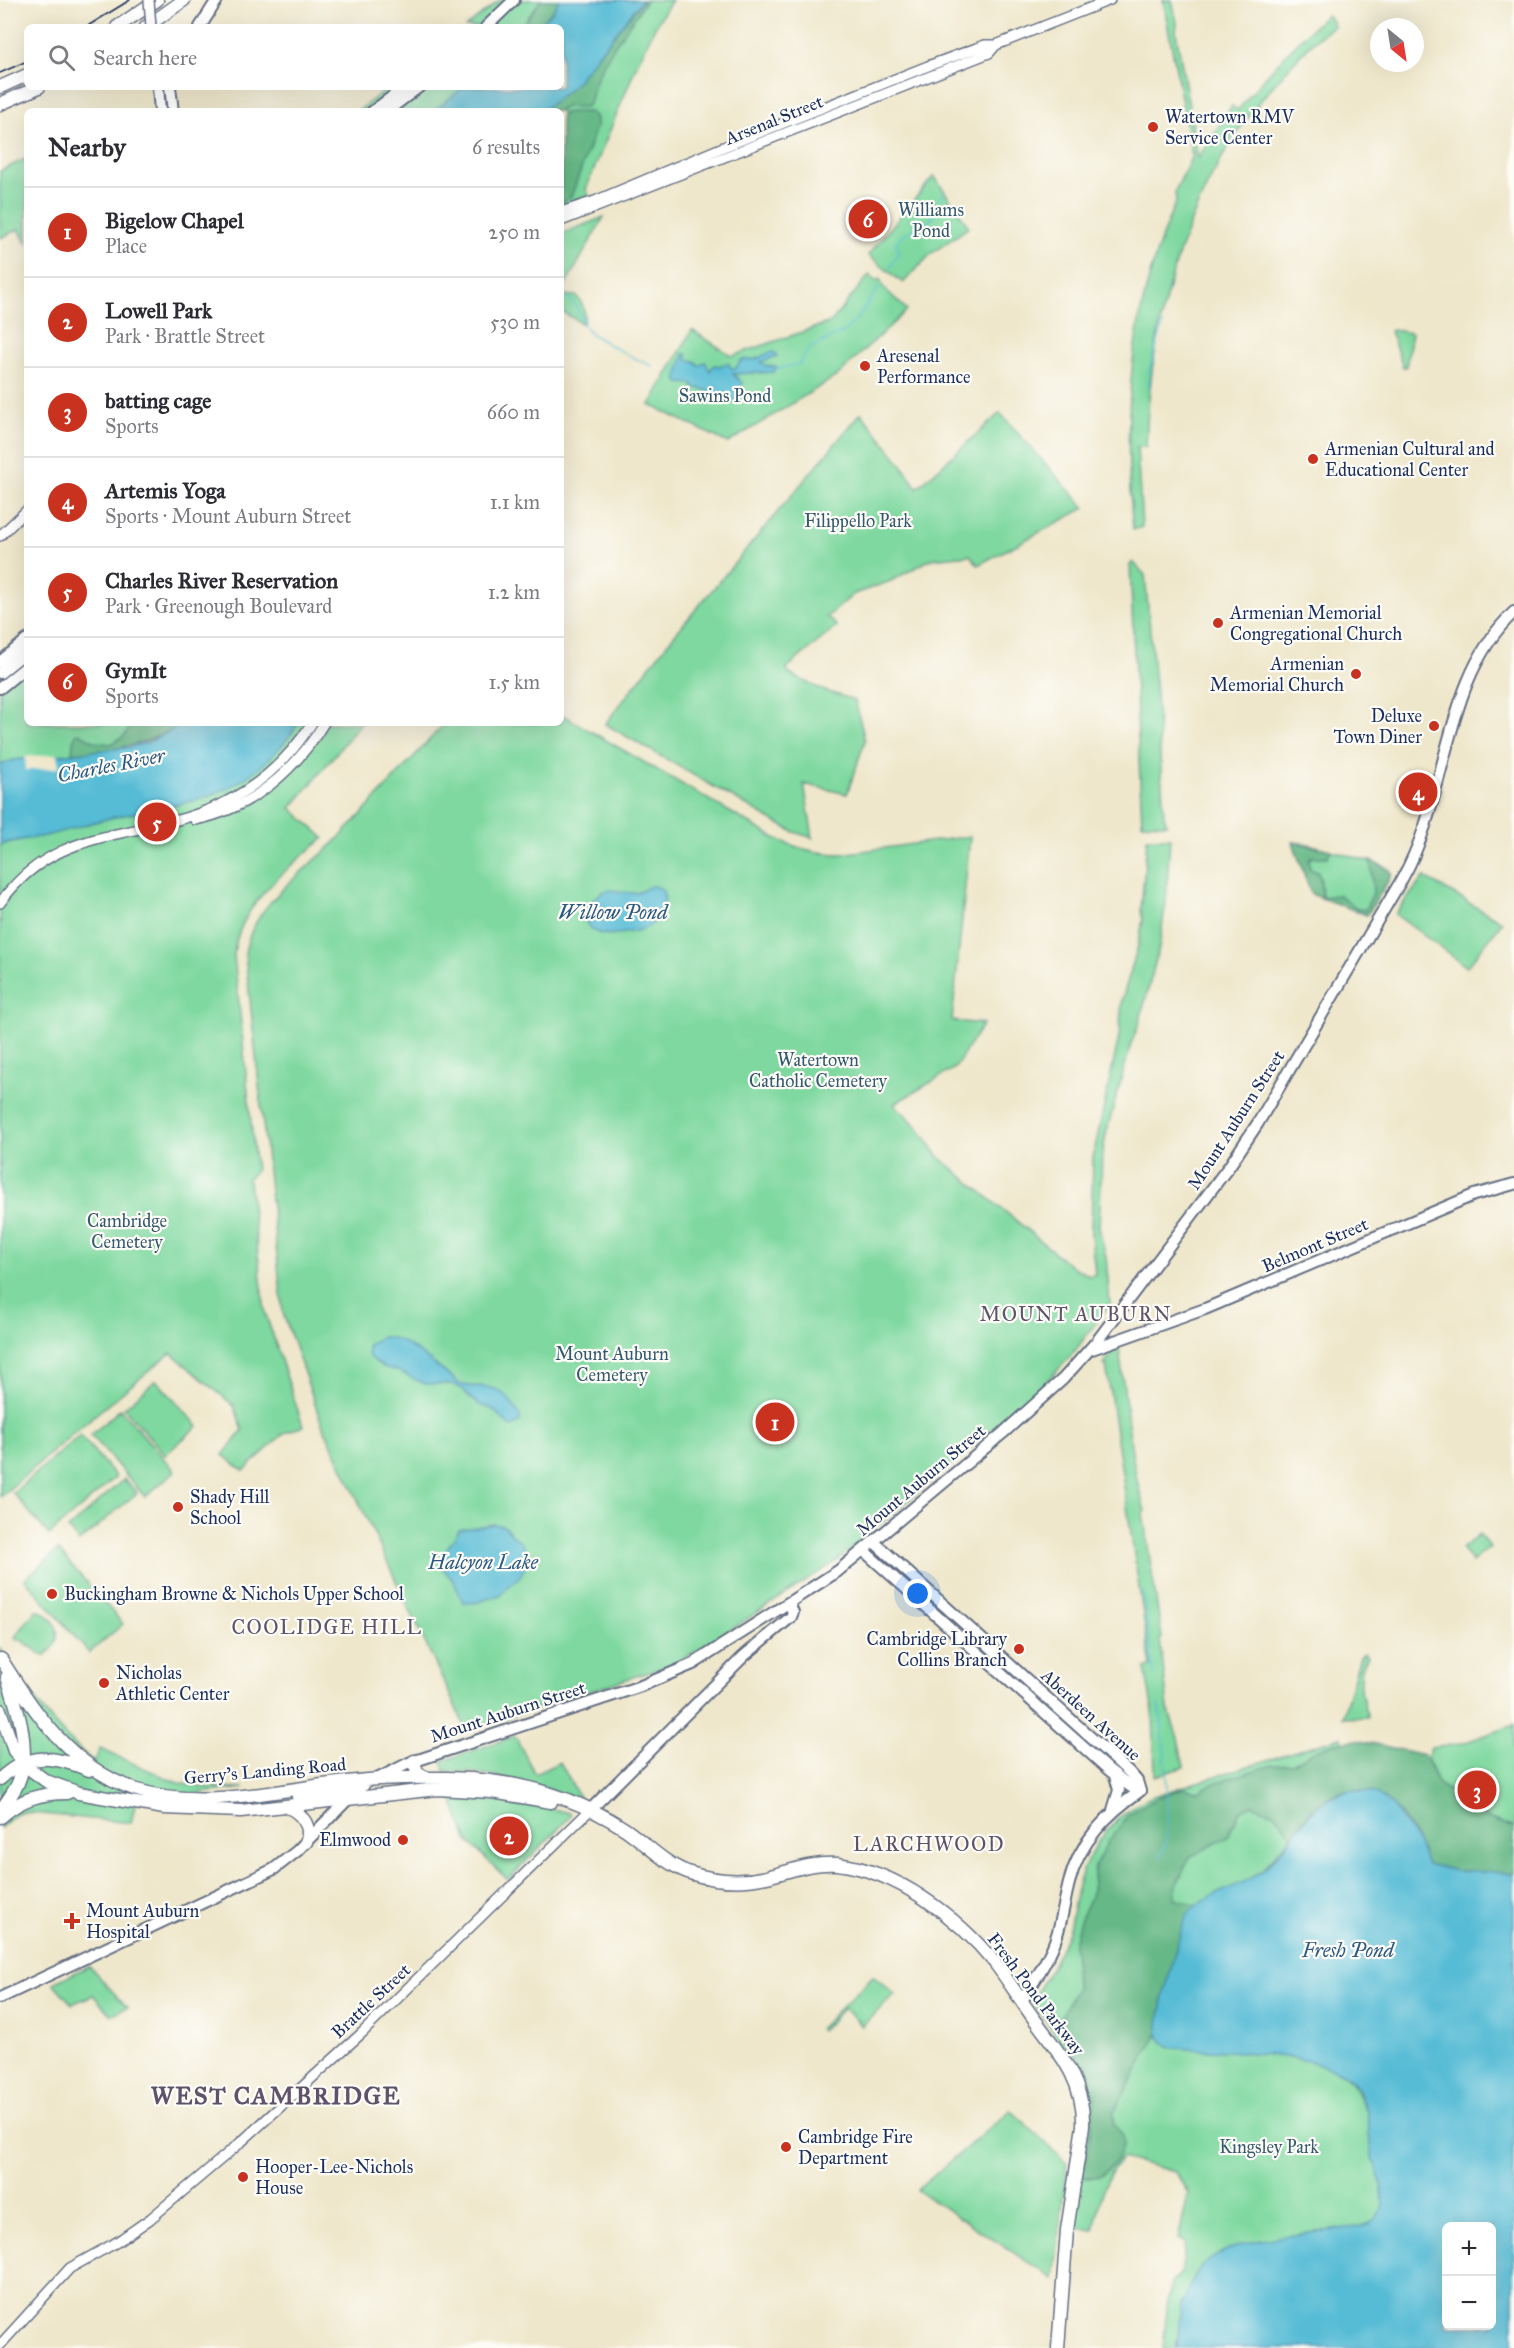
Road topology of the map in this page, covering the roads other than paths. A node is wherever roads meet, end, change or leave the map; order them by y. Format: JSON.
{"nodes":[{"id":1,"x":149,"y":0,"type":"edge"},
{"id":2,"x":157,"y":0,"type":"edge"},
{"id":3,"x":184,"y":0,"type":"edge"},
{"id":4,"x":217,"y":0,"type":"edge"},
{"id":5,"x":514,"y":0,"type":"edge"},
{"id":6,"x":1110,"y":0,"type":"edge"},
{"id":7,"x":121,"y":24,"type":"edge"},
{"id":8,"x":150,"y":24,"type":"edge"},
{"id":9,"x":151,"y":24,"type":"edge"},
{"id":10,"x":202,"y":24,"type":"edge"},
{"id":11,"x":489,"y":24,"type":"edge"},
{"id":12,"x":996,"y":45,"type":"junction"},
{"id":13,"x":24,"y":76,"type":"edge"},
{"id":14,"x":0,"y":87,"type":"edge"},
{"id":15,"x":32,"y":90,"type":"edge"},
{"id":16,"x":158,"y":90,"type":"edge"},
{"id":17,"x":170,"y":90,"type":"edge"},
{"id":18,"x":401,"y":90,"type":"edge"},
{"id":19,"x":415,"y":90,"type":"edge"},
{"id":20,"x":0,"y":104,"type":"edge"},
{"id":21,"x":160,"y":108,"type":"edge"},
{"id":22,"x":173,"y":108,"type":"edge"},
{"id":23,"x":377,"y":108,"type":"edge"},
{"id":24,"x":391,"y":108,"type":"edge"},
{"id":25,"x":564,"y":211,"type":"edge"},
{"id":26,"x":564,"y":220,"type":"edge"},
{"id":27,"x":24,"y":513,"type":"edge"},
{"id":28,"x":0,"y":536,"type":"edge"},
{"id":29,"x":1514,"y":612,"type":"edge"},
{"id":30,"x":24,"y":642,"type":"edge"},
{"id":31,"x":24,"y":653,"type":"edge"},
{"id":32,"x":0,"y":662,"type":"edge"},
{"id":33,"x":24,"y":668,"type":"edge"},
{"id":34,"x":0,"y":673,"type":"edge"},
{"id":35,"x":0,"y":688,"type":"edge"},
{"id":36,"x":310,"y":726,"type":"edge"},
{"id":37,"x":322,"y":726,"type":"edge"},
{"id":38,"x":171,"y":822,"type":"junction"},
{"id":39,"x":0,"y":903,"type":"edge"},
{"id":40,"x":1514,"y":1184,"type":"edge"},
{"id":41,"x":1108,"y":1327,"type":"junction"},
{"id":42,"x":1128,"y":1335,"type":"junction"},
{"id":43,"x":1089,"y":1351,"type":"junction"},
{"id":44,"x":873,"y":1541,"type":"junction"},
{"id":45,"x":863,"y":1550,"type":"junction"},
{"id":46,"x":789,"y":1603,"type":"junction"},
{"id":47,"x":743,"y":1633,"type":"junction"},
{"id":48,"x":744,"y":1656,"type":"junction"},
{"id":49,"x":0,"y":1659,"type":"edge"},
{"id":50,"x":0,"y":1710,"type":"edge"},
{"id":51,"x":414,"y":1761,"type":"junction"},
{"id":52,"x":23,"y":1763,"type":"junction"},
{"id":53,"x":1115,"y":1775,"type":"junction"},
{"id":54,"x":0,"y":1779,"type":"edge"},
{"id":55,"x":113,"y":1779,"type":"junction"},
{"id":56,"x":428,"y":1779,"type":"junction"},
{"id":57,"x":375,"y":1780,"type":"junction"},
{"id":58,"x":1140,"y":1791,"type":"junction"},
{"id":59,"x":84,"y":1794,"type":"junction"},
{"id":60,"x":347,"y":1800,"type":"junction"},
{"id":61,"x":283,"y":1807,"type":"junction"},
{"id":62,"x":186,"y":1810,"type":"junction"},
{"id":63,"x":590,"y":1810,"type":"junction"},
{"id":64,"x":0,"y":1812,"type":"edge"},
{"id":65,"x":1112,"y":1813,"type":"junction"},
{"id":66,"x":0,"y":1818,"type":"edge"},
{"id":67,"x":306,"y":1842,"type":"junction"},
{"id":68,"x":0,"y":1998,"type":"edge"},
{"id":69,"x":1022,"y":2001,"type":"junction"},
{"id":70,"x":0,"y":2345,"type":"edge"},
{"id":71,"x":1058,"y":2348,"type":"edge"}],
"edges":[{"from":1,"to":9,"type":"main road","bridge":true},
{"from":2,"to":7,"type":"highway"},
{"from":3,"to":8,"type":"highway"},
{"from":4,"to":10,"type":"main road"},
{"from":5,"to":11,"type":"main road"},
{"from":6,"to":12,"type":"main road","name":"Arsenal Street"},
{"from":12,"to":25,"type":"main road","name":"Arsenal Street"},
{"from":12,"to":26,"type":"main road","name":"Arsenal Street"},
{"from":13,"to":14,"type":"highway"},
{"from":15,"to":20,"type":"highway"},
{"from":16,"to":21,"type":"main road"},
{"from":17,"to":22,"type":"main road"},
{"from":18,"to":23,"type":"main road"},
{"from":19,"to":24,"type":"main road"},
{"from":27,"to":28,"type":"main road"},
{"from":29,"to":41,"type":"main road","name":"Mount Auburn Street"},
{"from":30,"to":32,"type":"main road"},
{"from":31,"to":34,"type":"main road"},
{"from":33,"to":35,"type":"main road"},
{"from":36,"to":38,"type":"main road"},
{"from":37,"to":38,"type":"main road"},
{"from":38,"to":39,"type":"main road"},
{"from":40,"to":42,"type":"main road","name":"Belmont Street"},
{"from":41,"to":42,"type":"main road"},
{"from":41,"to":43,"type":"main road","name":"Mount Auburn Street"},
{"from":42,"to":43,"type":"main road","name":"Belmont Street"},
{"from":43,"to":44,"type":"main road","name":"Mount Auburn Street"},
{"from":44,"to":45,"type":"main road","name":"Mount Auburn Street"},
{"from":44,"to":58,"type":"main road","name":"Aberdeen Avenue"},
{"from":45,"to":46,"type":"main road","name":"Mount Auburn Street"},
{"from":45,"to":53,"type":"main road","name":"Aberdeen Avenue"},
{"from":46,"to":47,"type":"main road","name":"Mount Auburn Street"},
{"from":46,"to":48,"type":"main road","name":"Brattle Street"},
{"from":47,"to":48,"type":"main road"},
{"from":47,"to":51,"type":"main road","name":"Mount Auburn Street"},
{"from":48,"to":63,"type":"main road","name":"Brattle Street"},
{"from":49,"to":52,"type":"highway"},
{"from":49,"to":55,"type":"highway","name":"Gerry's Landing Road"},
{"from":50,"to":52,"type":"highway","name":"Gerry's Landing Road"},
{"from":51,"to":56,"type":"highway"},
{"from":51,"to":57,"type":"main road","name":"Mount Auburn Street"},
{"from":52,"to":54,"type":"highway"},
{"from":52,"to":55,"type":"highway"},
{"from":52,"to":59,"type":"highway","name":"Gerry's Landing Road"},
{"from":52,"to":64,"type":"highway"},
{"from":53,"to":58,"type":"main road","name":"Aberdeen Avenue"},
{"from":53,"to":65,"type":"main road"},
{"from":55,"to":57,"type":"highway","name":"Gerry's Landing Road"},
{"from":56,"to":57,"type":"highway","name":"Fresh Pond Parkway"},
{"from":56,"to":63,"type":"highway","name":"Fresh Pond Parkway"},
{"from":57,"to":60,"type":"main road","name":"Mount Auburn Street"},
{"from":57,"to":62,"type":"highway"},
{"from":58,"to":65,"type":"main road"},
{"from":59,"to":62,"type":"highway","name":"Gerry's Landing Road"},
{"from":59,"to":66,"type":"highway"},
{"from":60,"to":61,"type":"highway","name":"Gerry's Landing Road"},
{"from":60,"to":63,"type":"highway","name":"Fresh Pond Parkway"},
{"from":60,"to":67,"type":"main road","name":"Mount Auburn Street"},
{"from":61,"to":62,"type":"highway","name":"Gerry's Landing Road"},
{"from":61,"to":67,"type":"highway"},
{"from":63,"to":69,"type":"highway","name":"Fresh Pond Parkway"},
{"from":63,"to":70,"type":"main road","name":"Brattle Street"},
{"from":65,"to":69,"type":"main road"},
{"from":67,"to":68,"type":"main road","name":"Mount Auburn Street"},
{"from":69,"to":71,"type":"highway","name":"Fresh Pond Parkway"}]}
